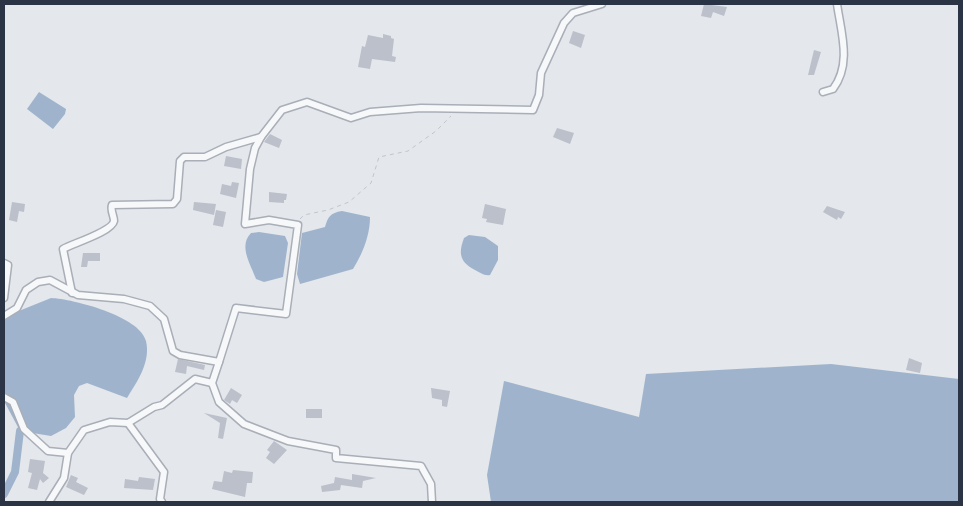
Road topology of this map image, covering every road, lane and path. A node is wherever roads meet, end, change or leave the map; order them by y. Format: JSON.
{"nodes":[{"id":1,"x":602,"y":4,"type":"edge"},
{"id":2,"x":837,"y":4,"type":"edge"},
{"id":3,"x":823,"y":92,"type":"dead end"},
{"id":4,"x":458,"y":108,"type":"junction"},
{"id":5,"x":261,"y":136,"type":"junction"},
{"id":6,"x":298,"y":225,"type":"junction"},
{"id":7,"x":4,"y":263,"type":"edge"},
{"id":8,"x":72,"y":293,"type":"junction"},
{"id":9,"x":4,"y":298,"type":"edge"},
{"id":10,"x":4,"y":316,"type":"edge"},
{"id":11,"x":219,"y":362,"type":"junction"},
{"id":12,"x":212,"y":383,"type":"junction"},
{"id":13,"x":4,"y":397,"type":"edge"},
{"id":14,"x":128,"y":423,"type":"junction"},
{"id":15,"x":68,"y":453,"type":"junction"},
{"id":16,"x":49,"y":502,"type":"edge"},
{"id":17,"x":162,"y":502,"type":"edge"},
{"id":18,"x":432,"y":502,"type":"edge"}],
"edges":[{"from":1,"to":4,"type":"street"},
{"from":2,"to":3,"type":"street"},
{"from":4,"to":5,"type":"street"},
{"from":4,"to":6,"type":"path"},
{"from":5,"to":6,"type":"street"},
{"from":5,"to":8,"type":"street"},
{"from":6,"to":11,"type":"street"},
{"from":7,"to":9,"type":"street"},
{"from":8,"to":10,"type":"street"},
{"from":8,"to":11,"type":"street"},
{"from":11,"to":12,"type":"street"},
{"from":12,"to":14,"type":"street"},
{"from":12,"to":18,"type":"street"},
{"from":13,"to":15,"type":"street"},
{"from":14,"to":15,"type":"street"},
{"from":14,"to":17,"type":"street"},
{"from":15,"to":16,"type":"street"}]}
